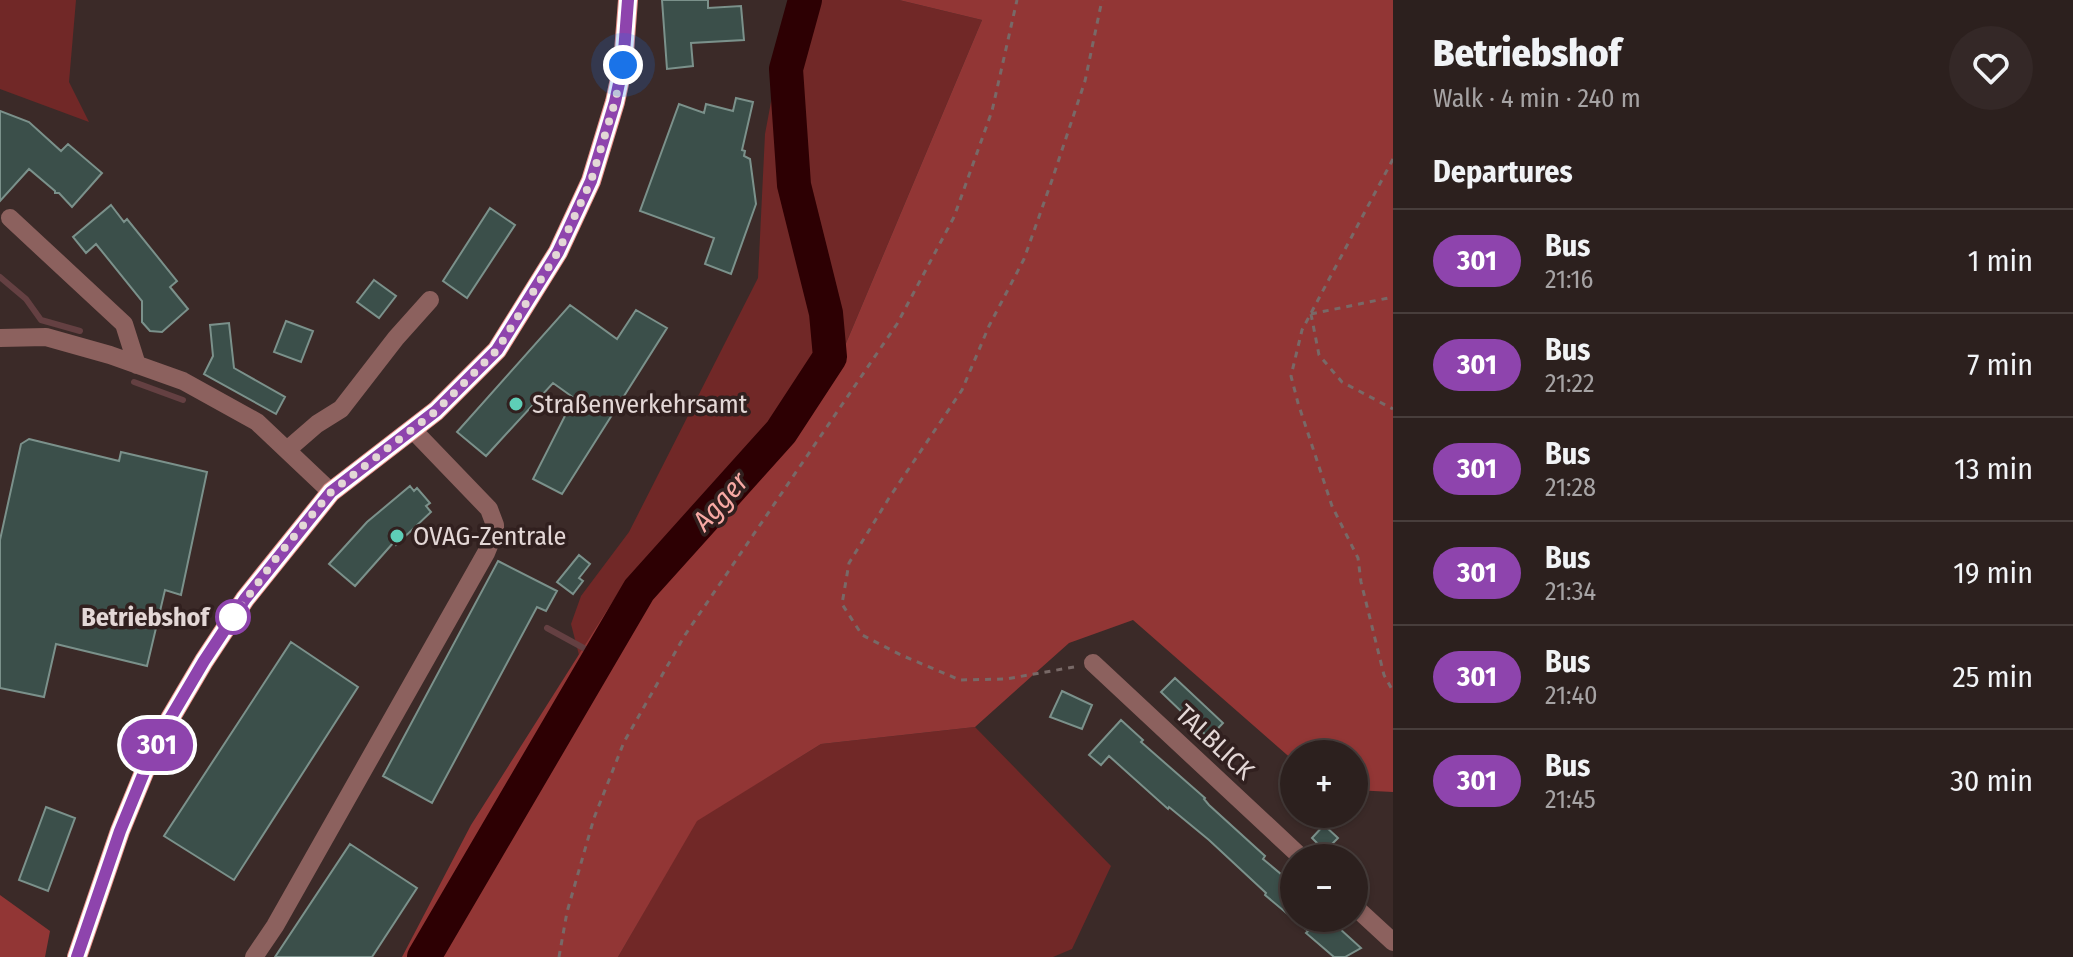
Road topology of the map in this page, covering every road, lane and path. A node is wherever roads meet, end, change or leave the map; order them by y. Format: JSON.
{"nodes":[{"id":1,"x":628,"y":0,"type":"edge"},
{"id":2,"x":1017,"y":0,"type":"edge"},
{"id":3,"x":1102,"y":0,"type":"edge"},
{"id":4,"x":1393,"y":159,"type":"edge"},
{"id":5,"x":10,"y":218,"type":"dead end"},
{"id":6,"x":1393,"y":297,"type":"edge"},
{"id":7,"x":430,"y":300,"type":"dead end"},
{"id":8,"x":1311,"y":314,"type":"junction"},
{"id":9,"x":0,"y":338,"type":"edge"},
{"id":10,"x":137,"y":365,"type":"junction"},
{"id":11,"x":1393,"y":409,"type":"edge"},
{"id":12,"x":412,"y":429,"type":"junction"},
{"id":13,"x":287,"y":450,"type":"junction"},
{"id":14,"x":331,"y":492,"type":"junction"},
{"id":15,"x":1093,"y":663,"type":"joint"},
{"id":16,"x":1393,"y":691,"type":"edge"},
{"id":17,"x":1287,"y":844,"type":"edge"},
{"id":18,"x":1368,"y":919,"type":"edge"},
{"id":19,"x":1393,"y":942,"type":"edge"},
{"id":20,"x":77,"y":957,"type":"edge"},
{"id":21,"x":254,"y":957,"type":"edge"},
{"id":22,"x":559,"y":957,"type":"edge"}],
"edges":[{"from":1,"to":12,"type":"main road"},
{"from":2,"to":22,"type":"path"},
{"from":3,"to":15,"type":"path"},
{"from":4,"to":8,"type":"path"},
{"from":5,"to":10,"type":"street"},
{"from":6,"to":8,"type":"path"},
{"from":7,"to":13,"type":"street"},
{"from":8,"to":11,"type":"path"},
{"from":8,"to":16,"type":"path"},
{"from":9,"to":10,"type":"street"},
{"from":10,"to":13,"type":"street"},
{"from":12,"to":14,"type":"main road"},
{"from":12,"to":21,"type":"street"},
{"from":13,"to":14,"type":"street"},
{"from":14,"to":20,"type":"main road"},
{"from":15,"to":17,"type":"street","name":"TALBLICK"},
{"from":18,"to":19,"type":"street"}]}
